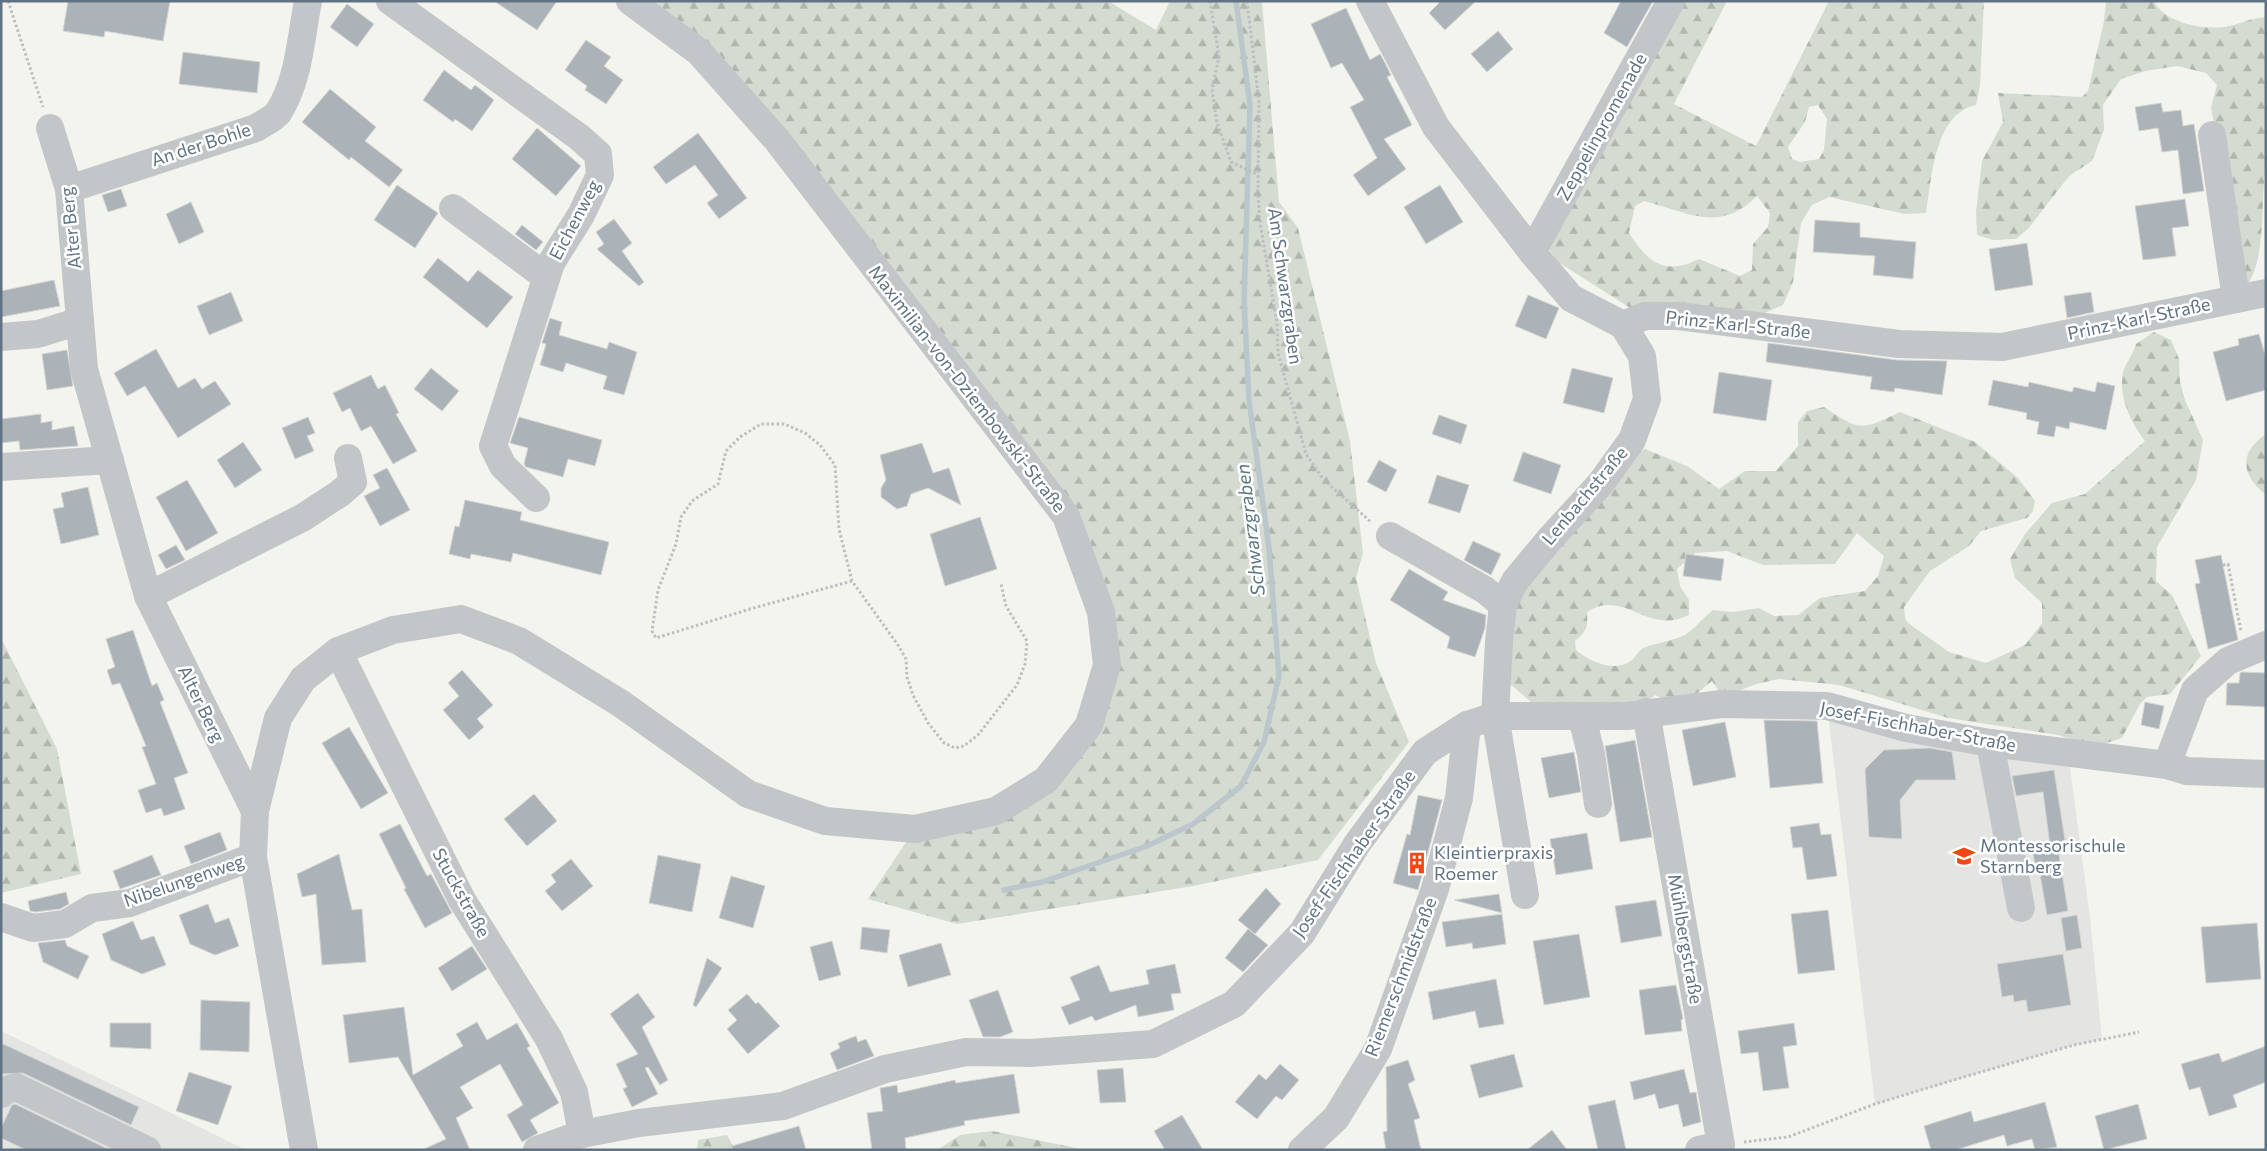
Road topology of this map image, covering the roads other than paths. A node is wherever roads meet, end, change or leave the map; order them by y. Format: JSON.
{"nodes":[{"id":1,"x":308,"y":1,"type":"edge"},
{"id":2,"x":390,"y":1,"type":"edge"},
{"id":3,"x":630,"y":1,"type":"edge"},
{"id":4,"x":1370,"y":1,"type":"edge"},
{"id":5,"x":1671,"y":1,"type":"edge"},
{"id":6,"x":50,"y":128,"type":"road end"},
{"id":7,"x":2212,"y":135,"type":"dead end"},
{"id":8,"x":69,"y":188,"type":"junction"},
{"id":9,"x":453,"y":208,"type":"dead end"},
{"id":10,"x":1532,"y":252,"type":"junction"},
{"id":11,"x":546,"y":277,"type":"junction"},
{"id":12,"x":2266,"y":293,"type":"edge"},
{"id":13,"x":2236,"y":299,"type":"junction"},
{"id":14,"x":80,"y":320,"type":"junction"},
{"id":15,"x":1622,"y":325,"type":"junction"},
{"id":16,"x":1,"y":337,"type":"edge"},
{"id":17,"x":348,"y":458,"type":"dead end"},
{"id":18,"x":110,"y":460,"type":"junction"},
{"id":19,"x":1,"y":466,"type":"edge"},
{"id":20,"x":536,"y":498,"type":"dead end"},
{"id":21,"x":1390,"y":536,"type":"road end"},
{"id":22,"x":148,"y":596,"type":"junction"},
{"id":23,"x":1503,"y":605,"type":"junction"},
{"id":24,"x":2266,"y":645,"type":"edge"},
{"id":25,"x":338,"y":651,"type":"junction"},
{"id":26,"x":1646,"y":712,"type":"junction"},
{"id":27,"x":1496,"y":716,"type":"junction"},
{"id":28,"x":1582,"y":717,"type":"junction"},
{"id":29,"x":1467,"y":725,"type":"junction"},
{"id":30,"x":1990,"y":744,"type":"junction"},
{"id":31,"x":2167,"y":765,"type":"junction"},
{"id":32,"x":2266,"y":774,"type":"edge"},
{"id":33,"x":1598,"y":804,"type":"dead end"},
{"id":34,"x":255,"y":810,"type":"junction"},
{"id":35,"x":253,"y":858,"type":"junction"},
{"id":36,"x":1524,"y":895,"type":"dead end"},
{"id":37,"x":2021,"y":908,"type":"dead end"},
{"id":38,"x":1,"y":918,"type":"edge"},
{"id":39,"x":1,"y":1094,"type":"edge"},
{"id":40,"x":582,"y":1134,"type":"junction"},
{"id":41,"x":1710,"y":1147,"type":"edge"},
{"id":42,"x":138,"y":1148,"type":"edge"},
{"id":43,"x":304,"y":1150,"type":"edge"},
{"id":44,"x":537,"y":1150,"type":"edge"},
{"id":45,"x":1302,"y":1150,"type":"edge"}],
"edges":[{"from":1,"to":8,"type":"street","name":"An der Bohle"},
{"from":2,"to":11,"type":"street","name":"Eichenweg"},
{"from":3,"to":25,"type":"street","name":"Maximilian-von-Dziembowski-Straße"},
{"from":4,"to":10,"type":"street"},
{"from":5,"to":10,"type":"street","name":"Zeppelinpromenade"},
{"from":6,"to":8,"type":"street","name":"Alter Berg"},
{"from":7,"to":13,"type":"street"},
{"from":8,"to":14,"type":"street","name":"Alter Berg"},
{"from":9,"to":11,"type":"street"},
{"from":10,"to":15,"type":"street"},
{"from":11,"to":20,"type":"street","name":"Eichenweg"},
{"from":12,"to":13,"type":"street","name":"Prinz-Karl-Straße"},
{"from":13,"to":15,"type":"street","name":"Prinz-Karl-Straße"},
{"from":14,"to":16,"type":"street"},
{"from":14,"to":18,"type":"street","name":"Alter Berg"},
{"from":15,"to":23,"type":"street","name":"Lenbachstraße"},
{"from":17,"to":22,"type":"street"},
{"from":18,"to":19,"type":"street"},
{"from":18,"to":22,"type":"street","name":"Alter Berg"},
{"from":21,"to":23,"type":"street"},
{"from":22,"to":34,"type":"street","name":"Alter Berg"},
{"from":23,"to":27,"type":"street","name":"Lenbachstraße"},
{"from":24,"to":31,"type":"street"},
{"from":25,"to":34,"type":"street","name":"Maximilian-von-Dziembowski-Straße"},
{"from":25,"to":40,"type":"street","name":"Stuckstraße"},
{"from":26,"to":28,"type":"street","name":"Josef-Fischhaber-Straße"},
{"from":26,"to":30,"type":"street","name":"Josef-Fischhaber-Straße"},
{"from":26,"to":41,"type":"street","name":"Mühlbergstraße"},
{"from":27,"to":28,"type":"street","name":"Josef-Fischhaber-Straße"},
{"from":27,"to":29,"type":"street","name":"Josef-Fischhaber-Straße"},
{"from":27,"to":36,"type":"street","name":"Lenbachstraße"},
{"from":28,"to":33,"type":"street"},
{"from":29,"to":40,"type":"street","name":"Josef-Fischhaber-Straße"},
{"from":29,"to":45,"type":"street","name":"Riemerschmidstraße"},
{"from":30,"to":31,"type":"street","name":"Josef-Fischhaber-Straße"},
{"from":30,"to":37,"type":"street"},
{"from":31,"to":32,"type":"street","name":"Josef-Fischhaber-Straße"},
{"from":34,"to":35,"type":"street","name":"Maximilian-von-Dziembowski-Straße"},
{"from":35,"to":38,"type":"street","name":"Nibelungenweg"},
{"from":35,"to":43,"type":"street","name":"Maximilian-von-Dziembowski-Straße"},
{"from":39,"to":42,"type":"street"},
{"from":40,"to":44,"type":"street","name":"Josef-Fischhaber-Straße"}]}
